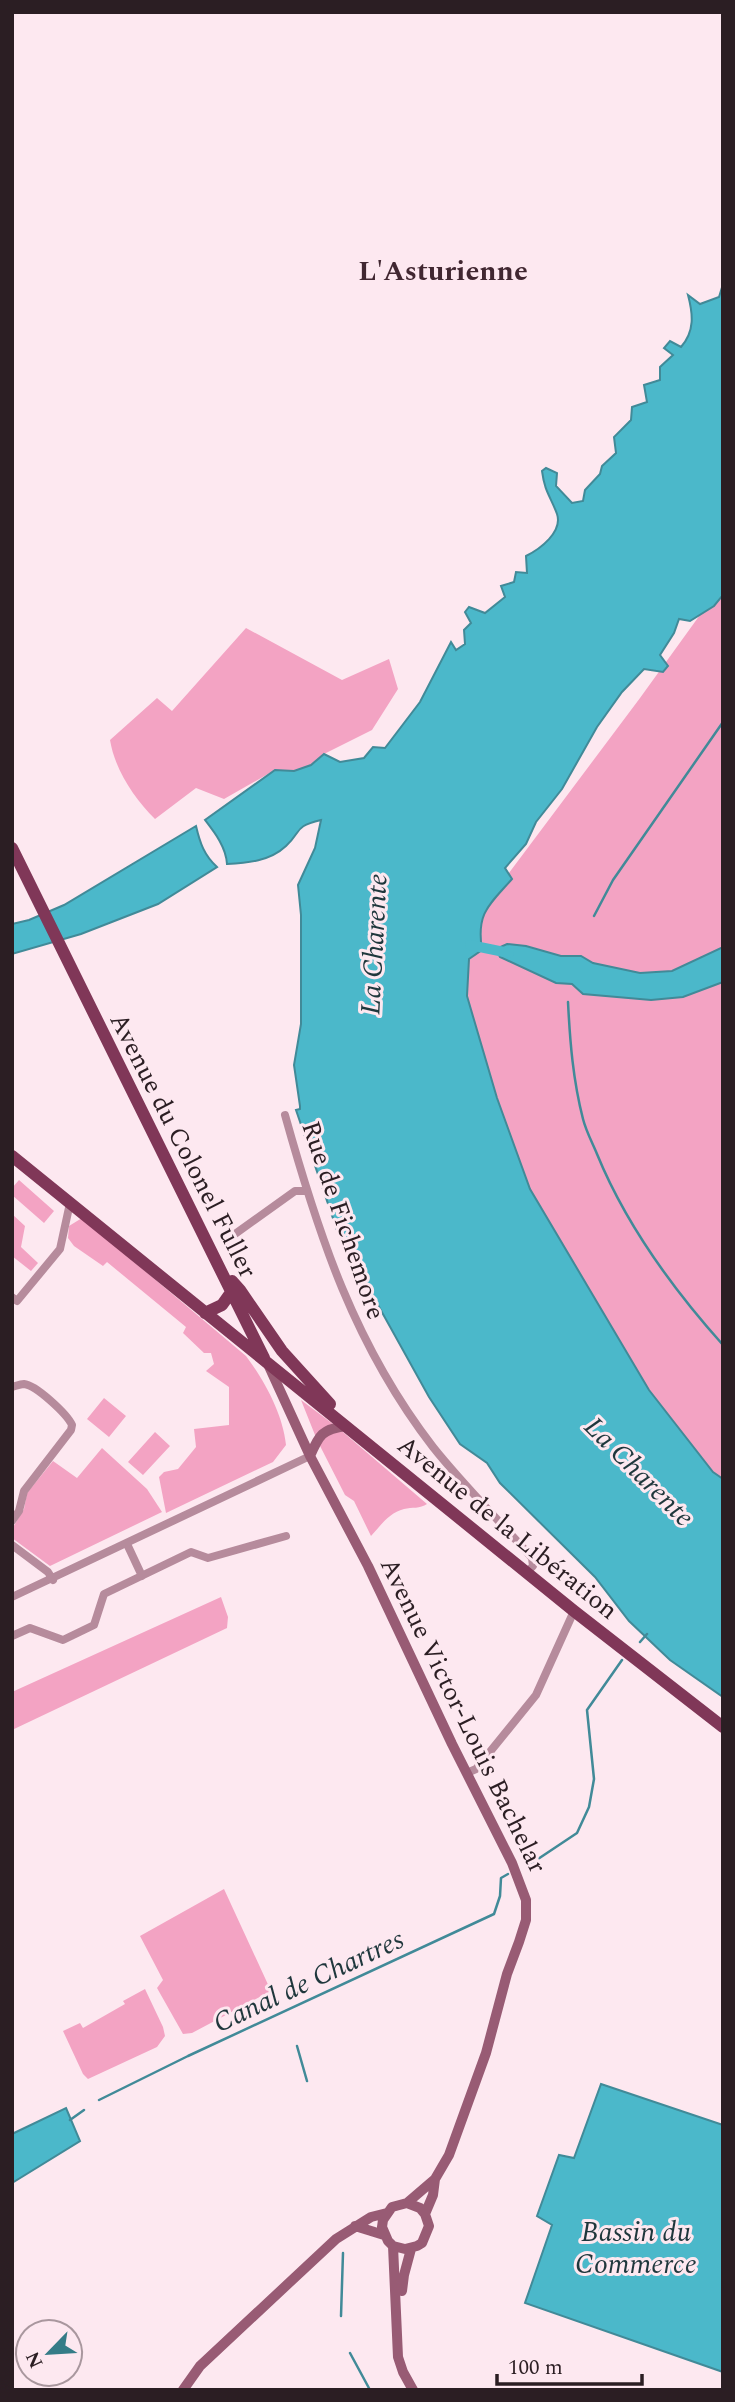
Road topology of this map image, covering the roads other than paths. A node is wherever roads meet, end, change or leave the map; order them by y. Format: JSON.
{"nodes":[{"id":1,"x":12,"y":848,"type":"edge"},
{"id":2,"x":285,"y":1115,"type":"dead end"},
{"id":3,"x":12,"y":1156,"type":"edge"},
{"id":4,"x":306,"y":1191,"type":"junction"},
{"id":5,"x":70,"y":1203,"type":"junction"},
{"id":6,"x":228,"y":1239,"type":"dead end"},
{"id":7,"x":223,"y":1272,"type":"junction"},
{"id":8,"x":232,"y":1290,"type":"junction"},
{"id":9,"x":12,"y":1297,"type":"edge"},
{"id":10,"x":205,"y":1313,"type":"junction"},
{"id":11,"x":266,"y":1361,"type":"junction"},
{"id":12,"x":12,"y":1387,"type":"edge"},
{"id":13,"x":346,"y":1426,"type":"junction"},
{"id":14,"x":369,"y":1444,"type":"junction"},
{"id":15,"x":310,"y":1456,"type":"junction"},
{"id":16,"x":12,"y":1521,"type":"edge"},
{"id":17,"x":286,"y":1536,"type":"dead end"},
{"id":18,"x":127,"y":1544,"type":"junction"},
{"id":19,"x":12,"y":1545,"type":"edge"},
{"id":20,"x":527,"y":1572,"type":"junction"},
{"id":21,"x":142,"y":1576,"type":"junction"},
{"id":22,"x":53,"y":1580,"type":"junction"},
{"id":23,"x":12,"y":1597,"type":"edge"},
{"id":24,"x":574,"y":1611,"type":"junction"},
{"id":25,"x":12,"y":1636,"type":"edge"},
{"id":26,"x":723,"y":1727,"type":"edge"},
{"id":27,"x":467,"y":1773,"type":"junction"},
{"id":28,"x":435,"y":2179,"type":"junction"},
{"id":29,"x":407,"y":2203,"type":"junction"},
{"id":30,"x":387,"y":2213,"type":"junction"},
{"id":31,"x":425,"y":2214,"type":"junction"},
{"id":32,"x":352,"y":2229,"type":"junction"},
{"id":33,"x":384,"y":2235,"type":"junction"},
{"id":34,"x":393,"y":2246,"type":"junction"},
{"id":35,"x":411,"y":2249,"type":"junction"},
{"id":36,"x":397,"y":2343,"type":"junction"},
{"id":37,"x":183,"y":2390,"type":"edge"},
{"id":38,"x":413,"y":2390,"type":"edge"}],
"edges":[{"from":1,"to":7,"type":"main road","name":"Avenue du Colonel Fuller"},
{"from":2,"to":4,"type":"street","name":"Rue de Fichemore"},
{"from":3,"to":5,"type":"main road","name":"Avenue de la Libération"},
{"from":4,"to":6,"type":"street"},
{"from":4,"to":20,"type":"street","name":"Rue de Fichemore"},
{"from":5,"to":9,"type":"street"},
{"from":5,"to":10,"type":"main road","name":"Avenue de la Libération"},
{"from":7,"to":8,"type":"main road","name":"Avenue du Colonel Fuller"},
{"from":7,"to":14,"type":"main road"},
{"from":8,"to":10,"type":"main road"},
{"from":8,"to":11,"type":"main road","name":"Avenue du Colonel Fuller"},
{"from":10,"to":11,"type":"main road","name":"Avenue de la Libération"},
{"from":11,"to":13,"type":"main road","name":"Avenue de la Libération"},
{"from":11,"to":15,"type":"main road","name":"Avenue Victor-Louis Bachelar"},
{"from":12,"to":16,"type":"street"},
{"from":13,"to":14,"type":"main road","name":"Avenue de la Libération"},
{"from":13,"to":15,"type":"main road"},
{"from":14,"to":20,"type":"main road","name":"Avenue de la Libération"},
{"from":15,"to":18,"type":"street"},
{"from":15,"to":27,"type":"main road","name":"Avenue Victor-Louis Bachelar"},
{"from":17,"to":21,"type":"street"},
{"from":18,"to":21,"type":"street"},
{"from":18,"to":22,"type":"street"},
{"from":19,"to":22,"type":"street"},
{"from":20,"to":24,"type":"main road","name":"Avenue de la Libération"},
{"from":21,"to":25,"type":"street"},
{"from":22,"to":23,"type":"street"},
{"from":24,"to":26,"type":"main road","name":"Avenue de la Libération"},
{"from":24,"to":27,"type":"street"},
{"from":27,"to":28,"type":"main road","name":"Avenue Victor-Louis Bachelar"},
{"from":28,"to":29,"type":"main road","name":"Avenue Victor-Louis Bachelar"},
{"from":28,"to":31,"type":"main road","name":"Avenue Victor-Louis Bachelar"},
{"from":29,"to":30,"type":"main road"},
{"from":29,"to":31,"type":"main road"},
{"from":30,"to":32,"type":"main road"},
{"from":30,"to":33,"type":"main road"},
{"from":31,"to":35,"type":"main road"},
{"from":32,"to":33,"type":"main road"},
{"from":32,"to":37,"type":"main road"},
{"from":33,"to":34,"type":"main road"},
{"from":34,"to":35,"type":"main road"},
{"from":34,"to":36,"type":"main road"},
{"from":35,"to":36,"type":"main road"},
{"from":36,"to":38,"type":"main road"}]}
